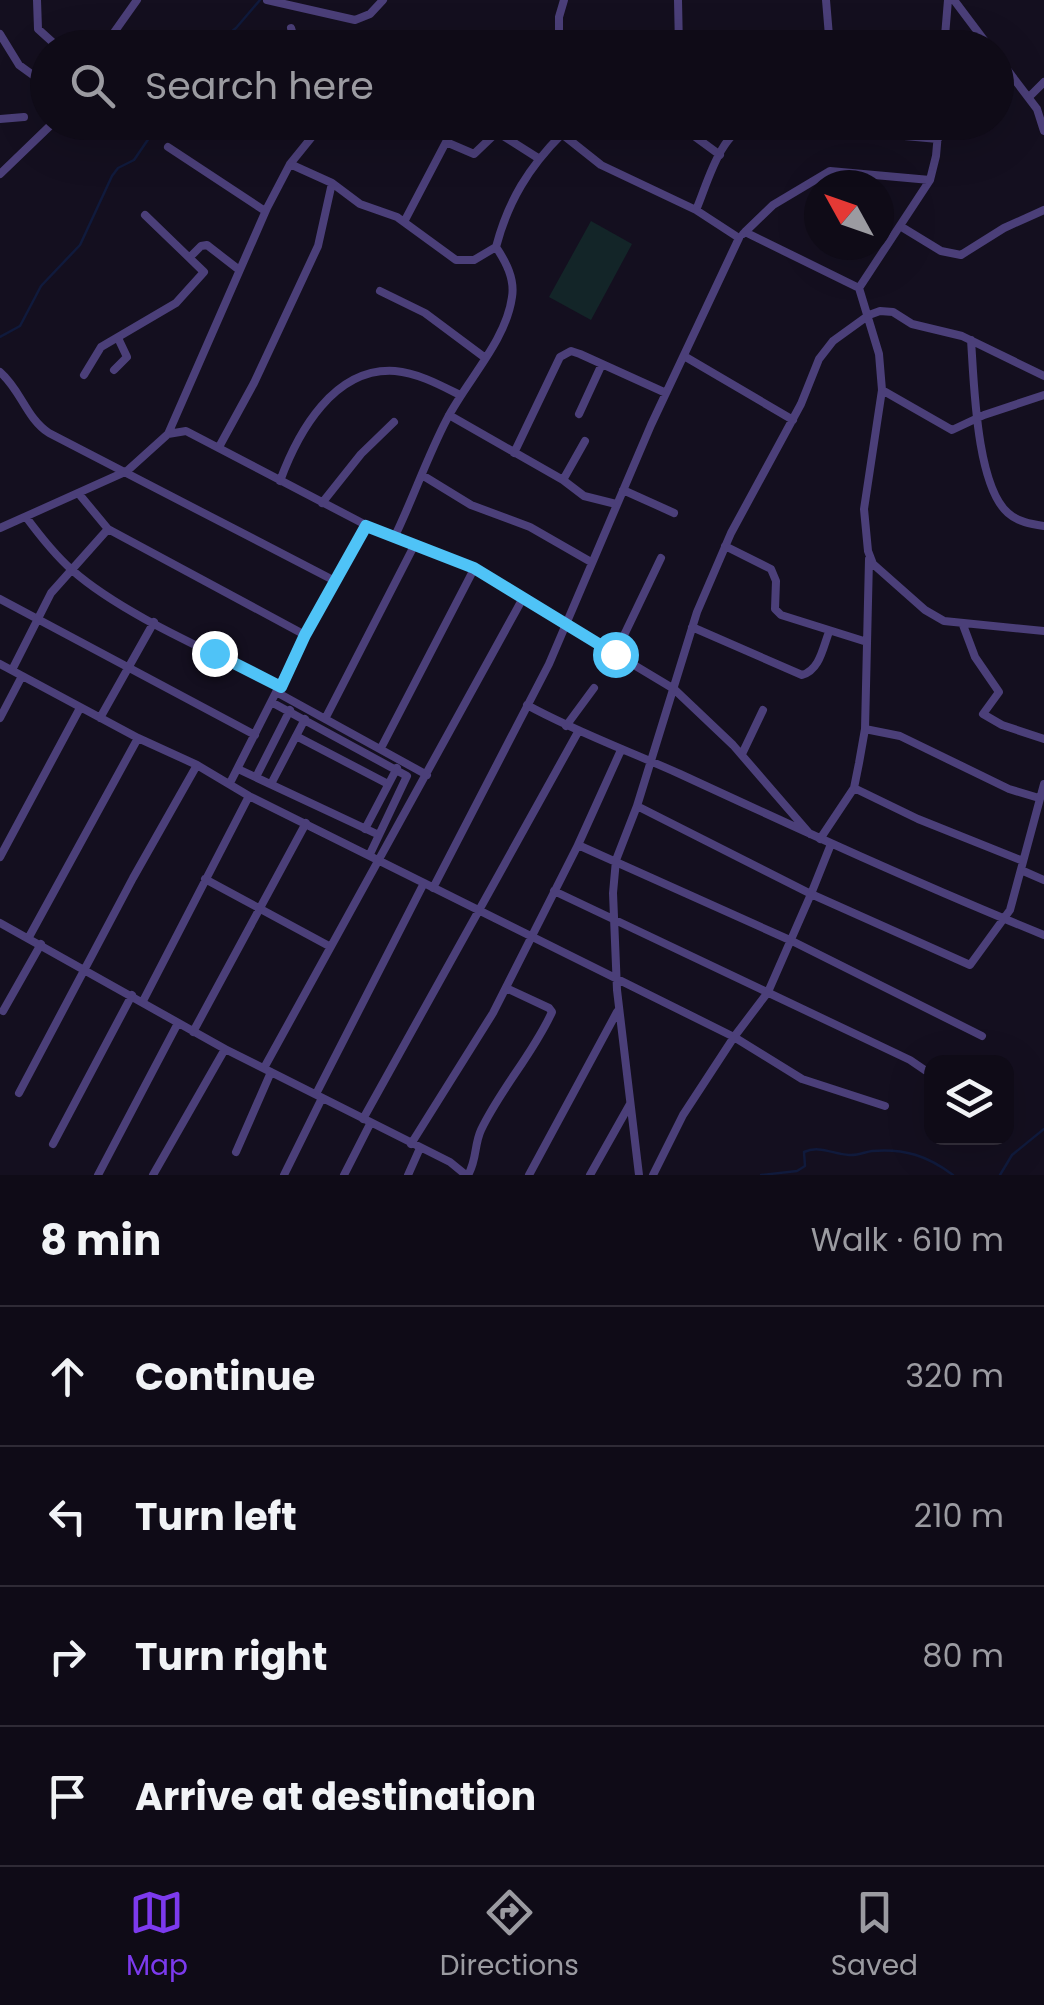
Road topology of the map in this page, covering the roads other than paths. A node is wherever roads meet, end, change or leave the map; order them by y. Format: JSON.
{"nodes":[{"id":1,"x":37,"y":0,"type":"edge"},
{"id":2,"x":136,"y":0,"type":"edge"},
{"id":3,"x":267,"y":0,"type":"edge"},
{"id":4,"x":383,"y":0,"type":"edge"},
{"id":5,"x":564,"y":0,"type":"edge"},
{"id":6,"x":678,"y":0,"type":"edge"},
{"id":7,"x":826,"y":0,"type":"edge"},
{"id":8,"x":951,"y":0,"type":"edge"},
{"id":9,"x":40,"y":30,"type":"edge"},
{"id":10,"x":115,"y":30,"type":"edge"},
{"id":11,"x":561,"y":30,"type":"edge"},
{"id":12,"x":679,"y":30,"type":"edge"},
{"id":13,"x":828,"y":30,"type":"edge"},
{"id":14,"x":947,"y":30,"type":"edge"},
{"id":15,"x":975,"y":30,"type":"edge"},
{"id":16,"x":0,"y":34,"type":"edge"},
{"id":17,"x":30,"y":73,"type":"edge"},
{"id":18,"x":1014,"y":78,"type":"edge"},
{"id":19,"x":1044,"y":82,"type":"edge"},
{"id":20,"x":1029,"y":97,"type":"junction"},
{"id":21,"x":24,"y":118,"type":"dead end"},
{"id":22,"x":0,"y":119,"type":"edge"},
{"id":23,"x":1044,"y":131,"type":"edge"},
{"id":24,"x":35,"y":140,"type":"edge"},
{"id":25,"x":309,"y":140,"type":"edge"},
{"id":26,"x":489,"y":140,"type":"edge"},
{"id":27,"x":510,"y":140,"type":"edge"},
{"id":28,"x":556,"y":140,"type":"edge"},
{"id":29,"x":570,"y":140,"type":"edge"},
{"id":30,"x":700,"y":140,"type":"edge"},
{"id":31,"x":730,"y":140,"type":"edge"},
{"id":32,"x":938,"y":140,"type":"edge"},
{"id":33,"x":168,"y":147,"type":"dead end"},
{"id":34,"x":720,"y":155,"type":"junction"},
{"id":35,"x":538,"y":158,"type":"junction"},
{"id":36,"x":290,"y":164,"type":"junction"},
{"id":37,"x":0,"y":174,"type":"edge"},
{"id":38,"x":930,"y":180,"type":"junction"},
{"id":39,"x":332,"y":182,"type":"junction"},
{"id":40,"x":696,"y":210,"type":"junction"},
{"id":41,"x":1044,"y":210,"type":"edge"},
{"id":42,"x":265,"y":211,"type":"junction"},
{"id":43,"x":145,"y":215,"type":"dead end"},
{"id":44,"x":404,"y":222,"type":"junction"},
{"id":45,"x":900,"y":226,"type":"junction"},
{"id":46,"x":742,"y":235,"type":"junction"},
{"id":47,"x":496,"y":247,"type":"junction"},
{"id":48,"x":190,"y":257,"type":"junction"},
{"id":49,"x":238,"y":270,"type":"junction"},
{"id":50,"x":859,"y":288,"type":"junction"},
{"id":51,"x":380,"y":290,"type":"dead end"},
{"id":52,"x":868,"y":315,"type":"junction"},
{"id":53,"x":118,"y":338,"type":"junction"},
{"id":54,"x":971,"y":340,"type":"junction"},
{"id":55,"x":684,"y":356,"type":"junction"},
{"id":56,"x":484,"y":357,"type":"junction"},
{"id":57,"x":602,"y":364,"type":"junction"},
{"id":58,"x":114,"y":370,"type":"dead end"},
{"id":59,"x":0,"y":372,"type":"edge"},
{"id":60,"x":84,"y":375,"type":"dead end"},
{"id":61,"x":1044,"y":376,"type":"edge"},
{"id":62,"x":882,"y":390,"type":"junction"},
{"id":63,"x":666,"y":393,"type":"junction"},
{"id":64,"x":460,"y":395,"type":"junction"},
{"id":65,"x":1044,"y":395,"type":"edge"},
{"id":66,"x":579,"y":414,"type":"dead end"},
{"id":67,"x":448,"y":415,"type":"junction"},
{"id":68,"x":976,"y":419,"type":"junction"},
{"id":69,"x":793,"y":420,"type":"junction"},
{"id":70,"x":394,"y":422,"type":"dead end"},
{"id":71,"x":168,"y":434,"type":"junction"},
{"id":72,"x":585,"y":441,"type":"dead end"},
{"id":73,"x":219,"y":447,"type":"junction"},
{"id":74,"x":514,"y":453,"type":"junction"},
{"id":75,"x":127,"y":471,"type":"junction"},
{"id":76,"x":422,"y":475,"type":"junction"},
{"id":77,"x":563,"y":480,"type":"junction"},
{"id":78,"x":280,"y":481,"type":"junction"},
{"id":79,"x":623,"y":490,"type":"junction"},
{"id":80,"x":79,"y":494,"type":"junction"},
{"id":81,"x":322,"y":503,"type":"junction"},
{"id":82,"x":616,"y":504,"type":"junction"},
{"id":83,"x":674,"y":513,"type":"dead end"},
{"id":84,"x":26,"y":517,"type":"junction"},
{"id":85,"x":2,"y":523,"type":"edge"},
{"id":86,"x":366,"y":526,"type":"junction"},
{"id":87,"x":1044,"y":526,"type":"edge"},
{"id":88,"x":108,"y":529,"type":"junction"},
{"id":89,"x":394,"y":538,"type":"junction"},
{"id":90,"x":414,"y":546,"type":"junction"},
{"id":91,"x":725,"y":546,"type":"junction"},
{"id":92,"x":661,"y":558,"type":"dead end"},
{"id":93,"x":870,"y":558,"type":"junction"},
{"id":94,"x":591,"y":562,"type":"junction"},
{"id":95,"x":474,"y":568,"type":"junction"},
{"id":96,"x":71,"y":570,"type":"junction"},
{"id":97,"x":335,"y":581,"type":"junction"},
{"id":98,"x":523,"y":598,"type":"junction"},
{"id":99,"x":0,"y":599,"type":"edge"},
{"id":100,"x":38,"y":618,"type":"junction"},
{"id":101,"x":154,"y":622,"type":"junction"},
{"id":102,"x":565,"y":624,"type":"junction"},
{"id":103,"x":963,"y":625,"type":"junction"},
{"id":104,"x":692,"y":627,"type":"junction"},
{"id":105,"x":1044,"y":630,"type":"edge"},
{"id":106,"x":829,"y":632,"type":"junction"},
{"id":107,"x":305,"y":635,"type":"junction"},
{"id":108,"x":867,"y":642,"type":"junction"},
{"id":109,"x":615,"y":654,"type":"junction"},
{"id":110,"x":0,"y":664,"type":"edge"},
{"id":111,"x":127,"y":667,"type":"junction"},
{"id":112,"x":12,"y":670,"type":"junction"},
{"id":113,"x":22,"y":676,"type":"junction"},
{"id":114,"x":594,"y":688,"type":"dead end"},
{"id":115,"x":674,"y":689,"type":"junction"},
{"id":116,"x":279,"y":690,"type":"junction"},
{"id":117,"x":272,"y":703,"type":"junction"},
{"id":118,"x":527,"y":705,"type":"junction"},
{"id":119,"x":80,"y":708,"type":"junction"},
{"id":120,"x":290,"y":710,"type":"junction"},
{"id":121,"x":764,"y":710,"type":"dead end"},
{"id":122,"x":0,"y":718,"type":"edge"},
{"id":123,"x":100,"y":718,"type":"junction"},
{"id":124,"x":305,"y":718,"type":"junction"},
{"id":125,"x":325,"y":719,"type":"junction"},
{"id":126,"x":566,"y":726,"type":"junction"},
{"id":127,"x":865,"y":729,"type":"junction"},
{"id":128,"x":578,"y":732,"type":"junction"},
{"id":129,"x":256,"y":734,"type":"junction"},
{"id":130,"x":296,"y":736,"type":"junction"},
{"id":131,"x":138,"y":738,"type":"junction"},
{"id":132,"x":1044,"y":739,"type":"edge"},
{"id":133,"x":381,"y":748,"type":"junction"},
{"id":134,"x":621,"y":750,"type":"junction"},
{"id":135,"x":742,"y":754,"type":"junction"},
{"id":136,"x":650,"y":761,"type":"junction"},
{"id":137,"x":197,"y":765,"type":"junction"},
{"id":138,"x":397,"y":768,"type":"junction"},
{"id":139,"x":238,"y":769,"type":"junction"},
{"id":140,"x":427,"y":775,"type":"junction"},
{"id":141,"x":256,"y":778,"type":"junction"},
{"id":142,"x":230,"y":783,"type":"junction"},
{"id":143,"x":271,"y":784,"type":"junction"},
{"id":144,"x":388,"y":784,"type":"junction"},
{"id":145,"x":1044,"y":784,"type":"edge"},
{"id":146,"x":854,"y":788,"type":"junction"},
{"id":147,"x":248,"y":796,"type":"junction"},
{"id":148,"x":1039,"y":798,"type":"junction"},
{"id":149,"x":637,"y":806,"type":"junction"},
{"id":150,"x":306,"y":823,"type":"junction"},
{"id":151,"x":365,"y":829,"type":"junction"},
{"id":152,"x":810,"y":834,"type":"junction"},
{"id":153,"x":378,"y":836,"type":"junction"},
{"id":154,"x":820,"y":839,"type":"junction"},
{"id":155,"x":831,"y":844,"type":"junction"},
{"id":156,"x":578,"y":845,"type":"junction"},
{"id":157,"x":370,"y":854,"type":"junction"},
{"id":158,"x":0,"y":857,"type":"edge"},
{"id":159,"x":381,"y":859,"type":"junction"},
{"id":160,"x":616,"y":860,"type":"junction"},
{"id":161,"x":1022,"y":865,"type":"junction"},
{"id":162,"x":205,"y":879,"type":"junction"},
{"id":163,"x":1044,"y":880,"type":"edge"},
{"id":164,"x":424,"y":882,"type":"junction"},
{"id":165,"x":433,"y":888,"type":"junction"},
{"id":166,"x":554,"y":892,"type":"junction"},
{"id":167,"x":811,"y":894,"type":"junction"},
{"id":168,"x":262,"y":910,"type":"junction"},
{"id":169,"x":478,"y":912,"type":"junction"},
{"id":170,"x":1005,"y":919,"type":"junction"},
{"id":171,"x":615,"y":920,"type":"junction"},
{"id":172,"x":0,"y":923,"type":"edge"},
{"id":173,"x":1044,"y":935,"type":"edge"},
{"id":174,"x":29,"y":937,"type":"junction"},
{"id":175,"x":530,"y":938,"type":"junction"},
{"id":176,"x":792,"y":941,"type":"junction"},
{"id":177,"x":41,"y":944,"type":"junction"},
{"id":178,"x":329,"y":946,"type":"junction"},
{"id":179,"x":84,"y":969,"type":"junction"},
{"id":180,"x":618,"y":982,"type":"junction"},
{"id":181,"x":506,"y":988,"type":"junction"},
{"id":182,"x":768,"y":992,"type":"junction"},
{"id":183,"x":132,"y":996,"type":"junction"},
{"id":184,"x":143,"y":1001,"type":"junction"},
{"id":185,"x":618,"y":1008,"type":"junction"},
{"id":186,"x":4,"y":1011,"type":"dead end"},
{"id":187,"x":178,"y":1023,"type":"junction"},
{"id":188,"x":193,"y":1032,"type":"junction"},
{"id":189,"x":982,"y":1036,"type":"dead end"},
{"id":190,"x":734,"y":1037,"type":"junction"},
{"id":191,"x":225,"y":1049,"type":"junction"},
{"id":192,"x":268,"y":1070,"type":"junction"},
{"id":193,"x":924,"y":1070,"type":"edge"},
{"id":194,"x":18,"y":1093,"type":"dead end"},
{"id":195,"x":319,"y":1096,"type":"junction"},
{"id":196,"x":630,"y":1104,"type":"junction"},
{"id":197,"x":885,"y":1106,"type":"dead end"},
{"id":198,"x":366,"y":1122,"type":"junction"},
{"id":199,"x":52,"y":1144,"type":"dead end"},
{"id":200,"x":416,"y":1146,"type":"junction"},
{"id":201,"x":236,"y":1152,"type":"dead end"},
{"id":202,"x":98,"y":1175,"type":"edge"},
{"id":203,"x":153,"y":1175,"type":"edge"},
{"id":204,"x":284,"y":1175,"type":"edge"},
{"id":205,"x":344,"y":1175,"type":"edge"},
{"id":206,"x":408,"y":1175,"type":"edge"},
{"id":207,"x":467,"y":1175,"type":"edge"},
{"id":208,"x":529,"y":1175,"type":"edge"},
{"id":209,"x":590,"y":1175,"type":"edge"},
{"id":210,"x":639,"y":1175,"type":"edge"},
{"id":211,"x":653,"y":1175,"type":"edge"}],
"edges":[{"from":1,"to":9,"type":"street"},
{"from":2,"to":10,"type":"street"},
{"from":3,"to":4,"type":"street"},
{"from":5,"to":11,"type":"street"},
{"from":6,"to":12,"type":"street"},
{"from":7,"to":13,"type":"street"},
{"from":8,"to":14,"type":"street"},
{"from":8,"to":15,"type":"street"},
{"from":16,"to":17,"type":"street"},
{"from":18,"to":20,"type":"street"},
{"from":19,"to":20,"type":"street"},
{"from":20,"to":23,"type":"street"},
{"from":21,"to":22,"type":"street"},
{"from":24,"to":37,"type":"street"},
{"from":25,"to":36,"type":"street"},
{"from":26,"to":44,"type":"street"},
{"from":27,"to":35,"type":"street"},
{"from":28,"to":35,"type":"street"},
{"from":29,"to":40,"type":"street"},
{"from":30,"to":34,"type":"street"},
{"from":31,"to":34,"type":"street"},
{"from":32,"to":38,"type":"street"},
{"from":33,"to":42,"type":"street"},
{"from":34,"to":40,"type":"street"},
{"from":35,"to":47,"type":"street"},
{"from":36,"to":39,"type":"street"},
{"from":36,"to":42,"type":"street"},
{"from":38,"to":45,"type":"street"},
{"from":38,"to":46,"type":"street"},
{"from":39,"to":44,"type":"street"},
{"from":39,"to":73,"type":"street"},
{"from":40,"to":46,"type":"street"},
{"from":41,"to":45,"type":"street"},
{"from":42,"to":49,"type":"street"},
{"from":43,"to":48,"type":"street"},
{"from":44,"to":47,"type":"street"},
{"from":45,"to":50,"type":"street"},
{"from":46,"to":50,"type":"street"},
{"from":46,"to":55,"type":"street"},
{"from":47,"to":56,"type":"street"},
{"from":48,"to":49,"type":"street"},
{"from":48,"to":53,"type":"street"},
{"from":49,"to":71,"type":"street"},
{"from":50,"to":52,"type":"street"},
{"from":51,"to":56,"type":"street"},
{"from":52,"to":54,"type":"street"},
{"from":52,"to":62,"type":"street"},
{"from":52,"to":69,"type":"street"},
{"from":53,"to":58,"type":"street"},
{"from":53,"to":60,"type":"street"},
{"from":54,"to":61,"type":"street"},
{"from":54,"to":68,"type":"street"},
{"from":55,"to":63,"type":"street"},
{"from":55,"to":69,"type":"street"},
{"from":56,"to":64,"type":"street"},
{"from":57,"to":63,"type":"street"},
{"from":57,"to":66,"type":"street"},
{"from":57,"to":74,"type":"street"},
{"from":59,"to":75,"type":"street"},
{"from":62,"to":68,"type":"street"},
{"from":62,"to":93,"type":"street"},
{"from":63,"to":79,"type":"street"},
{"from":64,"to":67,"type":"street"},
{"from":64,"to":78,"type":"street"},
{"from":65,"to":68,"type":"street"},
{"from":67,"to":74,"type":"street"},
{"from":67,"to":76,"type":"street"},
{"from":68,"to":87,"type":"street"},
{"from":69,"to":91,"type":"street"},
{"from":70,"to":81,"type":"street"},
{"from":71,"to":73,"type":"street"},
{"from":71,"to":75,"type":"street"},
{"from":72,"to":77,"type":"street"},
{"from":73,"to":78,"type":"street"},
{"from":74,"to":77,"type":"street"},
{"from":75,"to":80,"type":"street"},
{"from":75,"to":97,"type":"street"},
{"from":76,"to":89,"type":"street"},
{"from":76,"to":94,"type":"street"},
{"from":77,"to":82,"type":"street"},
{"from":78,"to":81,"type":"street"},
{"from":79,"to":82,"type":"street"},
{"from":79,"to":83,"type":"street"},
{"from":80,"to":84,"type":"street"},
{"from":80,"to":88,"type":"street"},
{"from":81,"to":86,"type":"street"},
{"from":82,"to":94,"type":"street"},
{"from":84,"to":85,"type":"street"},
{"from":84,"to":96,"type":"street"},
{"from":86,"to":89,"type":"street"},
{"from":86,"to":97,"type":"street"},
{"from":88,"to":96,"type":"street"},
{"from":88,"to":107,"type":"street"},
{"from":89,"to":90,"type":"street"},
{"from":90,"to":95,"type":"street"},
{"from":90,"to":125,"type":"street"},
{"from":91,"to":104,"type":"street"},
{"from":91,"to":106,"type":"street"},
{"from":92,"to":109,"type":"street"},
{"from":93,"to":103,"type":"street"},
{"from":93,"to":108,"type":"street"},
{"from":94,"to":102,"type":"street"},
{"from":95,"to":98,"type":"street"},
{"from":95,"to":133,"type":"street"},
{"from":96,"to":100,"type":"street"},
{"from":96,"to":101,"type":"street"},
{"from":97,"to":107,"type":"street"},
{"from":98,"to":102,"type":"street"},
{"from":98,"to":140,"type":"street"},
{"from":99,"to":100,"type":"street"},
{"from":100,"to":111,"type":"street"},
{"from":100,"to":112,"type":"street"},
{"from":101,"to":111,"type":"street"},
{"from":101,"to":116,"type":"street"},
{"from":102,"to":109,"type":"street"},
{"from":102,"to":118,"type":"street"},
{"from":103,"to":105,"type":"street"},
{"from":103,"to":132,"type":"street"},
{"from":104,"to":106,"type":"street"},
{"from":104,"to":115,"type":"street"},
{"from":106,"to":108,"type":"street"},
{"from":107,"to":116,"type":"street"},
{"from":108,"to":127,"type":"street"},
{"from":109,"to":115,"type":"street"},
{"from":110,"to":112,"type":"street"},
{"from":111,"to":123,"type":"street"},
{"from":111,"to":129,"type":"street"},
{"from":112,"to":113,"type":"street"},
{"from":113,"to":119,"type":"street"},
{"from":113,"to":122,"type":"street"},
{"from":114,"to":126,"type":"street"},
{"from":115,"to":135,"type":"street"},
{"from":115,"to":136,"type":"street"},
{"from":116,"to":117,"type":"street"},
{"from":116,"to":125,"type":"street"},
{"from":117,"to":120,"type":"street"},
{"from":117,"to":129,"type":"street"},
{"from":118,"to":126,"type":"street"},
{"from":118,"to":165,"type":"street"},
{"from":119,"to":123,"type":"street"},
{"from":119,"to":158,"type":"street"},
{"from":120,"to":124,"type":"street"},
{"from":120,"to":141,"type":"street"},
{"from":121,"to":135,"type":"street"},
{"from":123,"to":131,"type":"street"},
{"from":124,"to":130,"type":"street"},
{"from":124,"to":138,"type":"street"},
{"from":125,"to":133,"type":"street"},
{"from":126,"to":128,"type":"street"},
{"from":127,"to":146,"type":"street"},
{"from":127,"to":148,"type":"street"},
{"from":128,"to":134,"type":"street"},
{"from":128,"to":169,"type":"street"},
{"from":129,"to":139,"type":"street"},
{"from":130,"to":143,"type":"street"},
{"from":130,"to":144,"type":"street"},
{"from":131,"to":137,"type":"street"},
{"from":131,"to":174,"type":"street"},
{"from":133,"to":140,"type":"street"},
{"from":134,"to":136,"type":"street"},
{"from":134,"to":156,"type":"street"},
{"from":135,"to":152,"type":"street"},
{"from":136,"to":149,"type":"street"},
{"from":136,"to":152,"type":"street"},
{"from":137,"to":142,"type":"street"},
{"from":137,"to":179,"type":"street"},
{"from":138,"to":144,"type":"street"},
{"from":138,"to":153,"type":"street"},
{"from":139,"to":141,"type":"street"},
{"from":139,"to":142,"type":"street"},
{"from":140,"to":159,"type":"street"},
{"from":141,"to":143,"type":"street"},
{"from":142,"to":147,"type":"street"},
{"from":143,"to":151,"type":"street"},
{"from":144,"to":151,"type":"street"},
{"from":145,"to":148,"type":"street"},
{"from":146,"to":154,"type":"street"},
{"from":146,"to":161,"type":"street"},
{"from":147,"to":150,"type":"street"},
{"from":147,"to":162,"type":"street"},
{"from":148,"to":161,"type":"street"},
{"from":149,"to":160,"type":"street"},
{"from":149,"to":167,"type":"street"},
{"from":150,"to":157,"type":"street"},
{"from":150,"to":168,"type":"street"},
{"from":151,"to":153,"type":"street"},
{"from":152,"to":154,"type":"street"},
{"from":153,"to":157,"type":"street"},
{"from":154,"to":155,"type":"street"},
{"from":155,"to":167,"type":"street"},
{"from":155,"to":170,"type":"street"},
{"from":156,"to":160,"type":"street"},
{"from":156,"to":166,"type":"street"},
{"from":157,"to":159,"type":"street"},
{"from":159,"to":164,"type":"street"},
{"from":159,"to":178,"type":"street"},
{"from":160,"to":171,"type":"street"},
{"from":160,"to":176,"type":"street"},
{"from":161,"to":163,"type":"street"},
{"from":161,"to":170,"type":"street"},
{"from":162,"to":168,"type":"street"},
{"from":162,"to":184,"type":"street"},
{"from":164,"to":165,"type":"street"},
{"from":164,"to":195,"type":"street"},
{"from":165,"to":169,"type":"street"},
{"from":166,"to":171,"type":"street"},
{"from":166,"to":175,"type":"street"},
{"from":167,"to":170,"type":"street"},
{"from":167,"to":176,"type":"street"},
{"from":168,"to":178,"type":"street"},
{"from":168,"to":188,"type":"street"},
{"from":169,"to":175,"type":"street"},
{"from":169,"to":198,"type":"street"},
{"from":170,"to":173,"type":"street"},
{"from":171,"to":180,"type":"street"},
{"from":171,"to":182,"type":"street"},
{"from":172,"to":174,"type":"street"},
{"from":174,"to":177,"type":"street"},
{"from":175,"to":180,"type":"street"},
{"from":175,"to":181,"type":"street"},
{"from":176,"to":182,"type":"street"},
{"from":176,"to":189,"type":"street"},
{"from":177,"to":179,"type":"street"},
{"from":177,"to":186,"type":"street"},
{"from":178,"to":192,"type":"street"},
{"from":179,"to":183,"type":"street"},
{"from":179,"to":194,"type":"street"},
{"from":180,"to":185,"type":"street"},
{"from":180,"to":190,"type":"street"},
{"from":181,"to":200,"type":"street"},
{"from":181,"to":207,"type":"street"},
{"from":182,"to":190,"type":"street"},
{"from":182,"to":193,"type":"street"},
{"from":183,"to":184,"type":"street"},
{"from":183,"to":199,"type":"street"},
{"from":184,"to":187,"type":"street"},
{"from":185,"to":196,"type":"street"},
{"from":185,"to":208,"type":"street"},
{"from":187,"to":188,"type":"street"},
{"from":187,"to":202,"type":"street"},
{"from":188,"to":191,"type":"street"},
{"from":190,"to":197,"type":"street"},
{"from":190,"to":211,"type":"street"},
{"from":191,"to":192,"type":"street"},
{"from":191,"to":203,"type":"street"},
{"from":192,"to":195,"type":"street"},
{"from":192,"to":201,"type":"street"},
{"from":195,"to":198,"type":"street"},
{"from":195,"to":204,"type":"street"},
{"from":196,"to":209,"type":"street"},
{"from":196,"to":210,"type":"street"},
{"from":198,"to":200,"type":"street"},
{"from":198,"to":205,"type":"street"},
{"from":200,"to":206,"type":"street"},
{"from":200,"to":207,"type":"street"}]}
